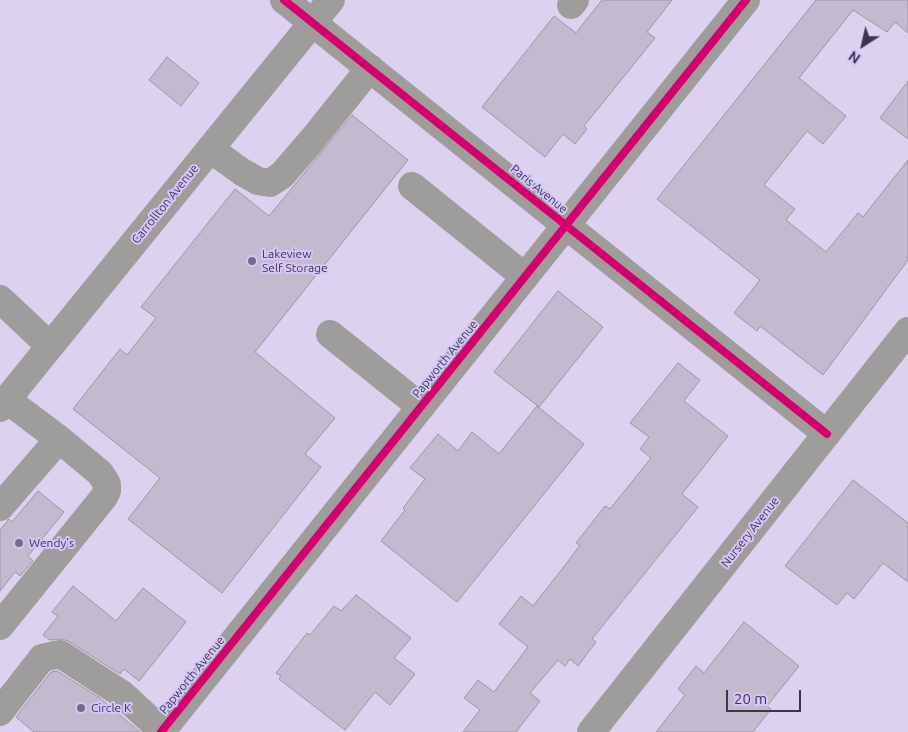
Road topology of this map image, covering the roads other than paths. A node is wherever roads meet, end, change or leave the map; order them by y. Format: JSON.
{"nodes":[{"id":1,"x":284,"y":0,"type":"edge"},
{"id":2,"x":331,"y":0,"type":"edge"},
{"id":3,"x":746,"y":0,"type":"edge"},
{"id":4,"x":312,"y":23,"type":"junction"},
{"id":5,"x":370,"y":68,"type":"junction"},
{"id":6,"x":210,"y":149,"type":"junction"},
{"id":7,"x":412,"y":186,"type":"dead end"},
{"id":8,"x":567,"y":226,"type":"junction"},
{"id":9,"x":525,"y":277,"type":"junction"},
{"id":10,"x":2,"y":305,"type":"edge"},
{"id":11,"x":908,"y":331,"type":"edge"},
{"id":12,"x":330,"y":334,"type":"dead end"},
{"id":13,"x":50,"y":346,"type":"junction"},
{"id":14,"x":3,"y":404,"type":"edge"},
{"id":15,"x":422,"y":407,"type":"junction"},
{"id":16,"x":827,"y":434,"type":"junction"},
{"id":17,"x":59,"y":439,"type":"junction"},
{"id":18,"x":0,"y":507,"type":"edge"},
{"id":19,"x":0,"y":626,"type":"edge"},
{"id":20,"x":0,"y":712,"type":"edge"},
{"id":21,"x":0,"y":722,"type":"edge"},
{"id":22,"x":162,"y":731,"type":"edge"},
{"id":23,"x":7,"y":732,"type":"edge"},
{"id":24,"x":591,"y":732,"type":"edge"}],
"edges":[{"from":1,"to":4,"type":"street","name":"Paris Avenue"},
{"from":2,"to":4,"type":"street","name":"Carrollton Avenue"},
{"from":3,"to":8,"type":"street","name":"Papworth Avenue"},
{"from":4,"to":5,"type":"street","name":"Paris Avenue"},
{"from":4,"to":6,"type":"street","name":"Carrollton Avenue"},
{"from":5,"to":6,"type":"street"},
{"from":5,"to":8,"type":"street","name":"Paris Avenue"},
{"from":6,"to":13,"type":"street","name":"Carrollton Avenue"},
{"from":7,"to":9,"type":"street"},
{"from":8,"to":9,"type":"street","name":"Papworth Avenue"},
{"from":8,"to":16,"type":"street","name":"Paris Avenue"},
{"from":9,"to":15,"type":"street","name":"Papworth Avenue"},
{"from":10,"to":13,"type":"street"},
{"from":11,"to":16,"type":"street","name":"Nursery Avenue"},
{"from":12,"to":15,"type":"street"},
{"from":13,"to":14,"type":"street","name":"Carrollton Avenue"},
{"from":14,"to":17,"type":"street"},
{"from":15,"to":22,"type":"street","name":"Papworth Avenue"},
{"from":16,"to":24,"type":"street","name":"Nursery Avenue"},
{"from":17,"to":18,"type":"street"},
{"from":17,"to":19,"type":"street"},
{"from":20,"to":22,"type":"street"},
{"from":21,"to":23,"type":"street"}]}
